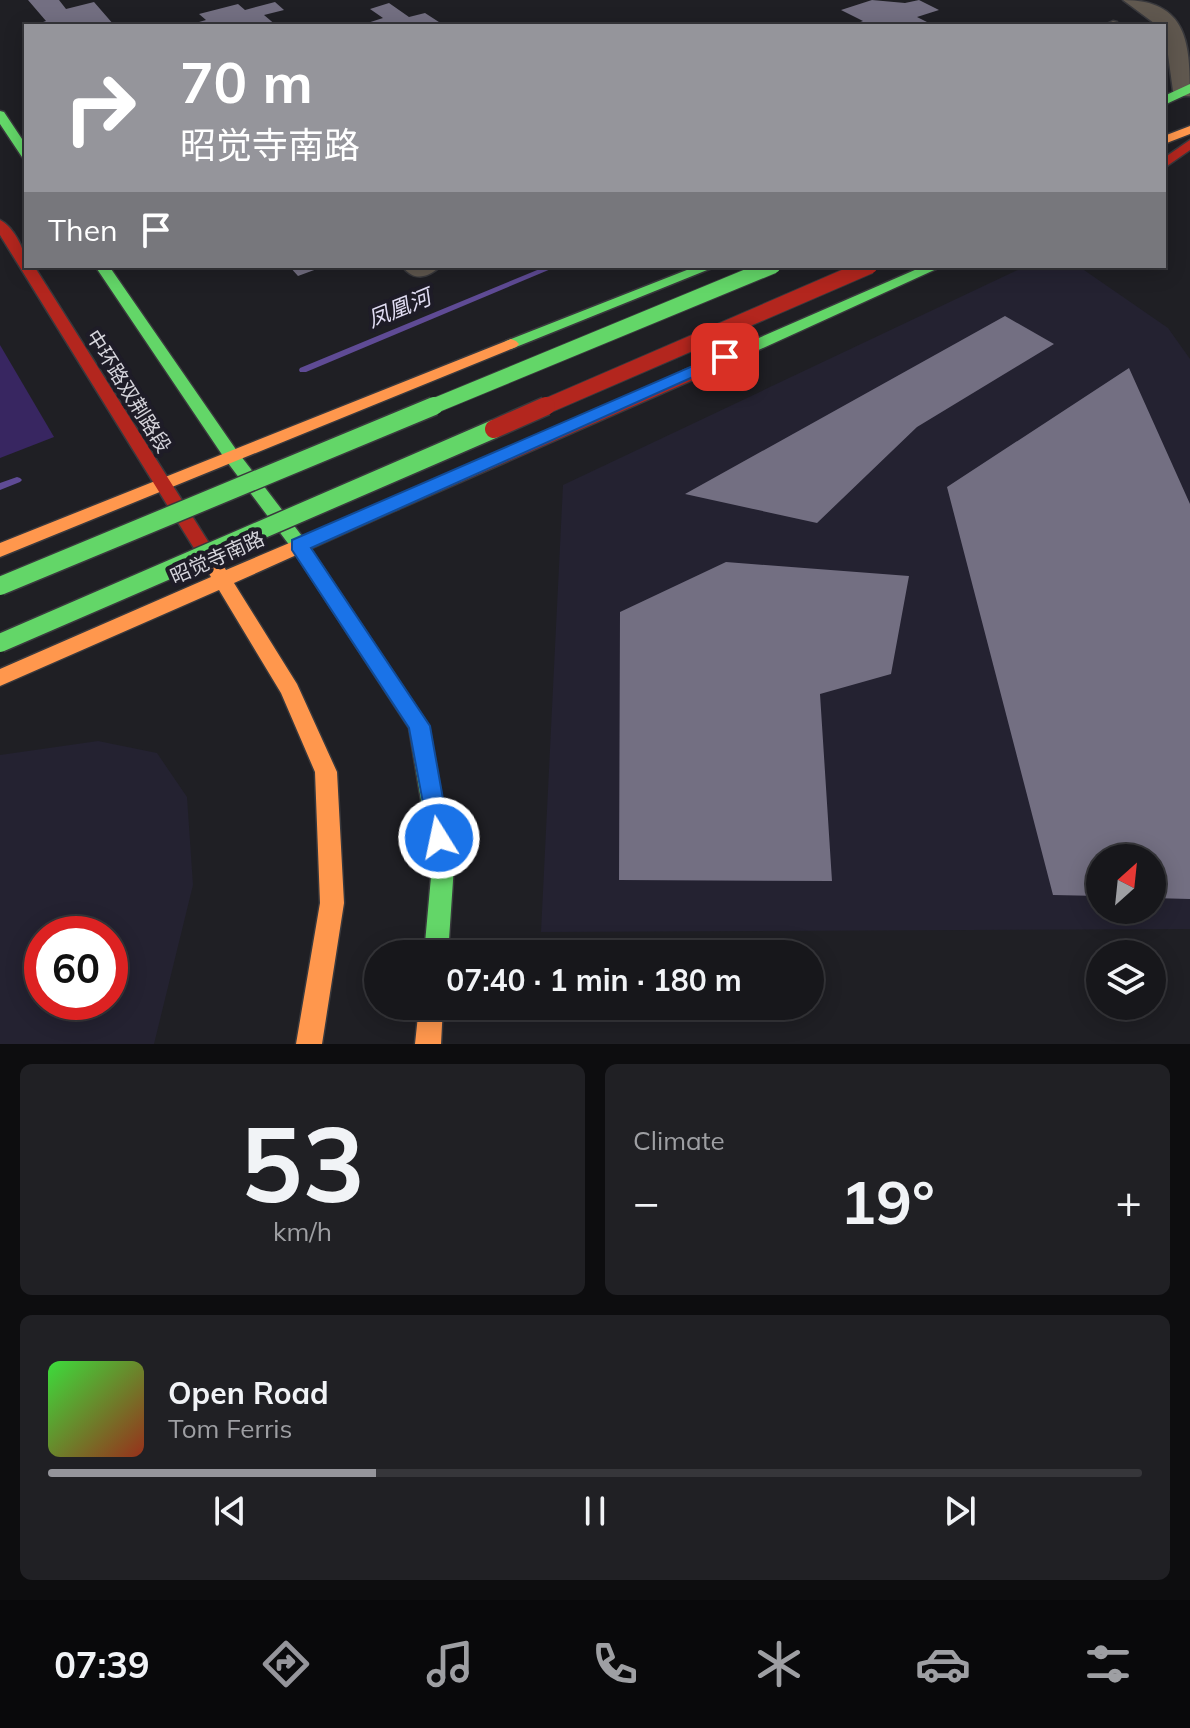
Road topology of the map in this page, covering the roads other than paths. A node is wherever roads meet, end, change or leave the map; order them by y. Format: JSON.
{"nodes":[{"id":1,"x":1133,"y":0,"type":"edge"},
{"id":2,"x":1156,"y":0,"type":"edge"},
{"id":3,"x":1187,"y":10,"type":"dead end"},
{"id":4,"x":1187,"y":90,"type":"edge"},
{"id":5,"x":1166,"y":100,"type":"edge"},
{"id":6,"x":0,"y":115,"type":"edge"},
{"id":7,"x":1190,"y":130,"type":"edge"},
{"id":8,"x":1166,"y":139,"type":"edge"},
{"id":9,"x":1190,"y":144,"type":"edge"},
{"id":10,"x":24,"y":151,"type":"edge"},
{"id":11,"x":1166,"y":162,"type":"edge"},
{"id":12,"x":0,"y":224,"type":"edge"},
{"id":13,"x":24,"y":263,"type":"edge"},
{"id":14,"x":27,"y":268,"type":"edge"},
{"id":15,"x":103,"y":268,"type":"edge"},
{"id":16,"x":411,"y":268,"type":"edge"},
{"id":17,"x":429,"y":268,"type":"edge"},
{"id":18,"x":705,"y":268,"type":"edge"},
{"id":19,"x":768,"y":268,"type":"edge"},
{"id":20,"x":865,"y":268,"type":"edge"},
{"id":21,"x":931,"y":268,"type":"edge"},
{"id":22,"x":231,"y":455,"type":"junction"},
{"id":23,"x":159,"y":483,"type":"junction"},
{"id":24,"x":299,"y":545,"type":"junction"},
{"id":25,"x":0,"y":550,"type":"edge"},
{"id":26,"x":224,"y":579,"type":"junction"},
{"id":27,"x":0,"y":586,"type":"edge"},
{"id":28,"x":0,"y":643,"type":"edge"},
{"id":29,"x":0,"y":678,"type":"edge"},
{"id":30,"x":437,"y":940,"type":"edge"},
{"id":31,"x":430,"y":1020,"type":"edge"},
{"id":32,"x":309,"y":1044,"type":"edge"},
{"id":33,"x":428,"y":1044,"type":"edge"}],
"edges":[{"from":1,"to":4,"type":"street"},
{"from":2,"to":3,"type":"street"},
{"from":4,"to":5,"type":"main road"},
{"from":6,"to":10,"type":"main road"},
{"from":7,"to":8,"type":"main road"},
{"from":9,"to":11,"type":"main road"},
{"from":12,"to":13,"type":"main road","name":"中环路双荆路段"},
{"from":14,"to":23,"type":"main road","name":"中环路双荆路段"},
{"from":15,"to":22,"type":"main road"},
{"from":16,"to":17,"type":"lane"},
{"from":18,"to":22,"type":"main road"},
{"from":19,"to":27,"type":"main road","bridge":true},
{"from":20,"to":28,"type":"main road","name":"昭觉寺南路","bridge":true},
{"from":21,"to":24,"type":"main road","name":"昭觉寺南路"},
{"from":22,"to":23,"type":"main road"},
{"from":22,"to":24,"type":"main road"},
{"from":23,"to":25,"type":"main road"},
{"from":23,"to":26,"type":"main road","name":"中环路双荆路段"},
{"from":24,"to":26,"type":"main road","name":"昭觉寺南路"},
{"from":24,"to":30,"type":"main road"},
{"from":26,"to":29,"type":"main road","name":"昭觉寺南路"},
{"from":26,"to":32,"type":"main road","name":"中环路双荆路段"},
{"from":31,"to":33,"type":"main road"}]}
